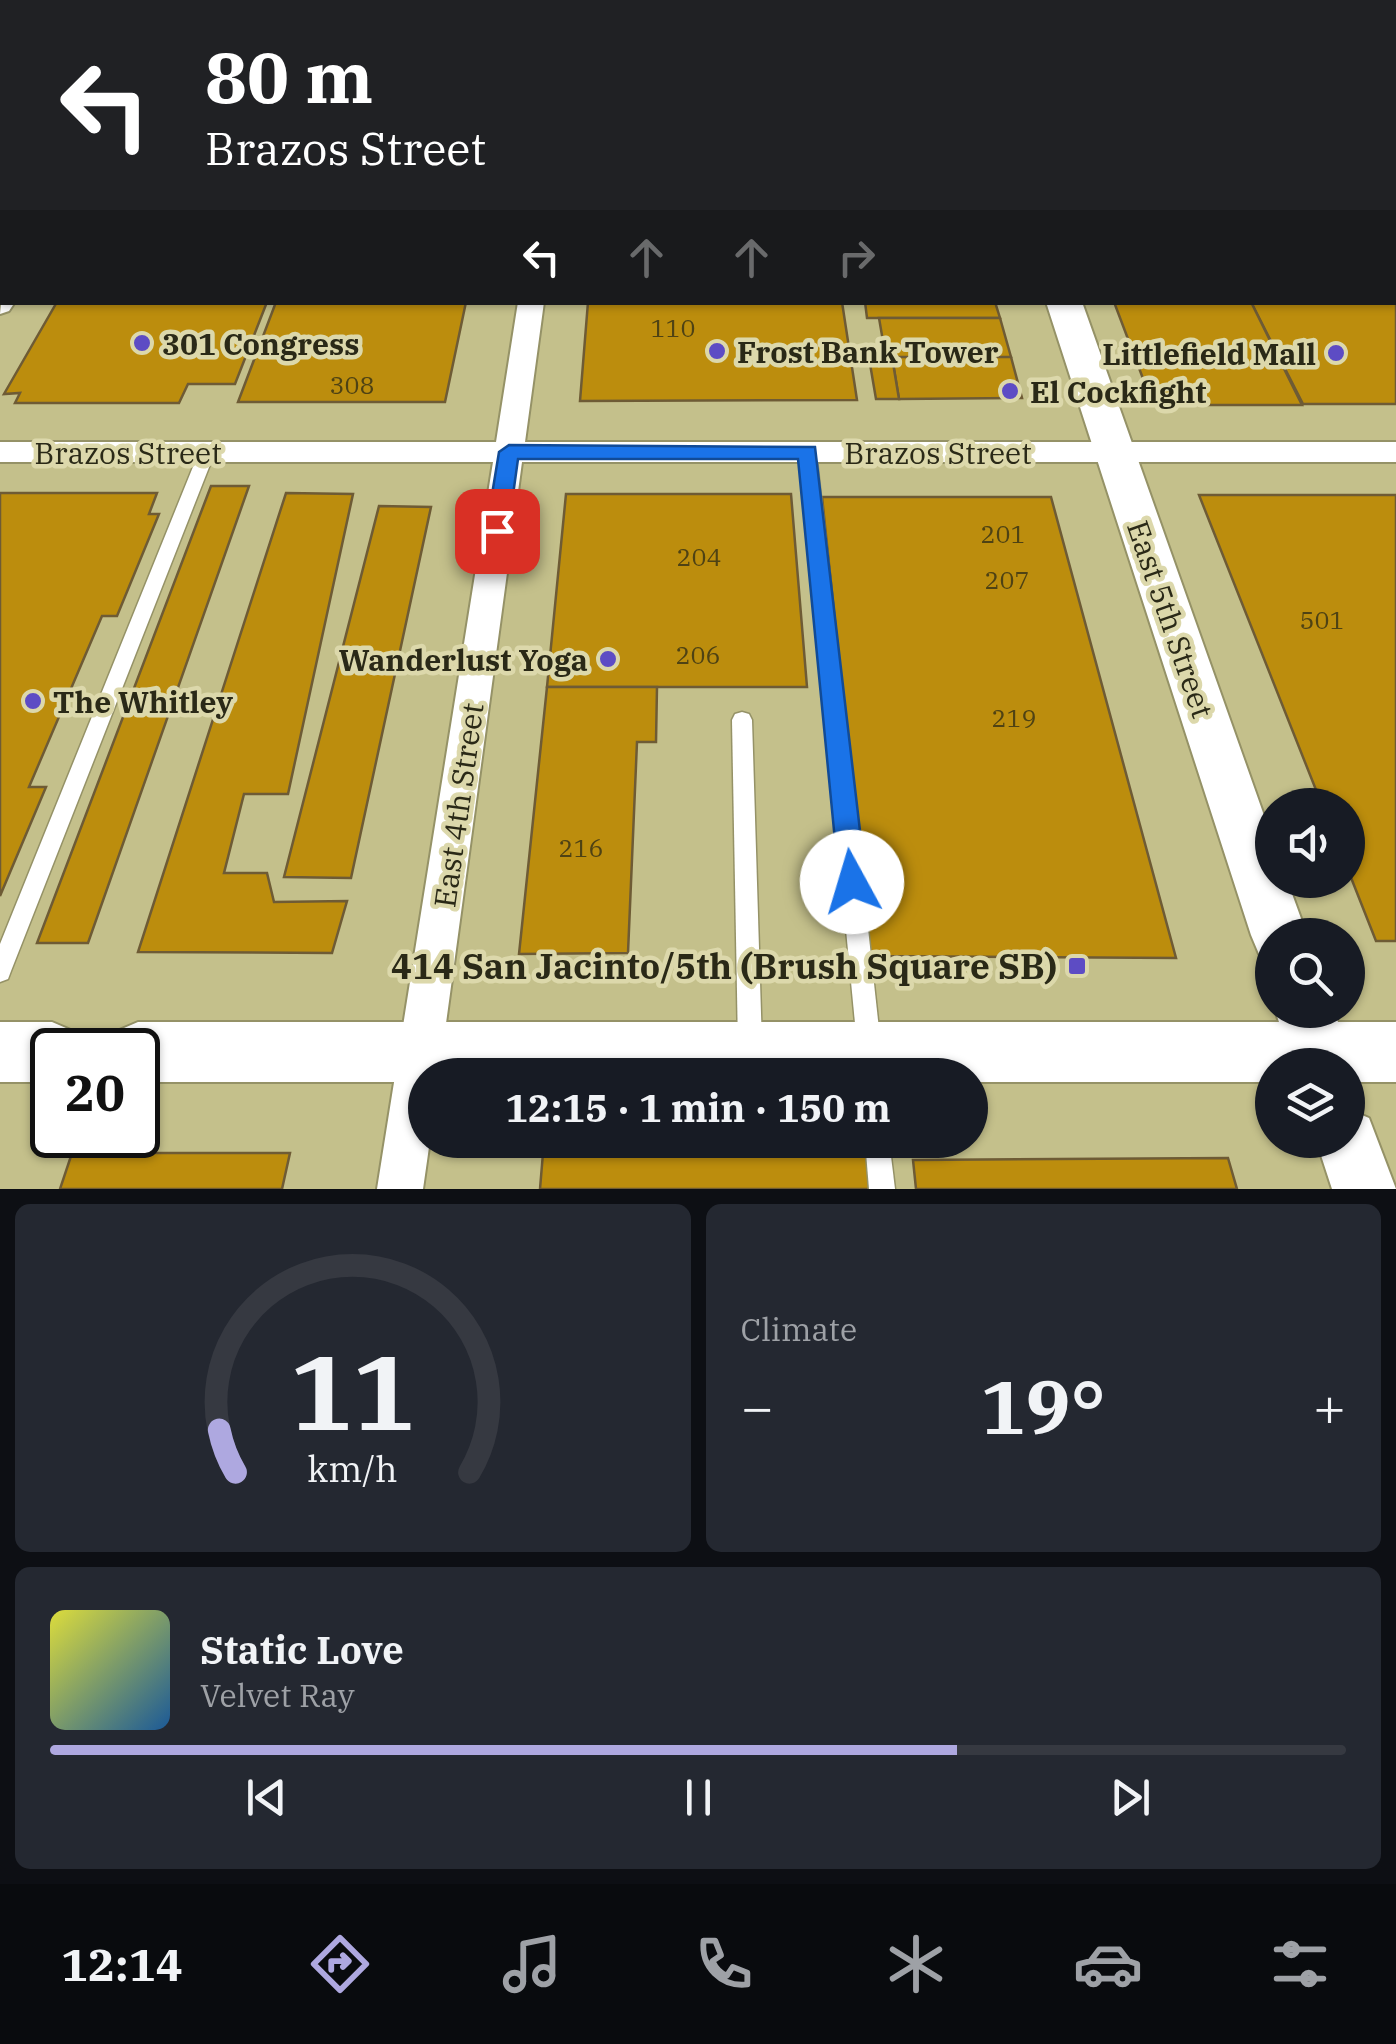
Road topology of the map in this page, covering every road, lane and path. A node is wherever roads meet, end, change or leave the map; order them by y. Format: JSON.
{"nodes":[{"id":1,"x":530,"y":305,"type":"edge"},
{"id":2,"x":1065,"y":305,"type":"edge"},
{"id":3,"x":0,"y":452,"type":"edge"},
{"id":4,"x":207,"y":452,"type":"junction"},
{"id":5,"x":509,"y":452,"type":"junction"},
{"id":6,"x":808,"y":452,"type":"junction"},
{"id":7,"x":1114,"y":452,"type":"junction"},
{"id":8,"x":1396,"y":452,"type":"edge"},
{"id":9,"x":742,"y":720,"type":"dead end"},
{"id":10,"x":1273,"y":918,"type":"edge"},
{"id":11,"x":0,"y":971,"type":"edge"},
{"id":12,"x":1315,"y":1042,"type":"edge"},
{"id":13,"x":0,"y":1052,"type":"edge"},
{"id":14,"x":30,"y":1052,"type":"edge"},
{"id":15,"x":160,"y":1052,"type":"edge"},
{"id":16,"x":420,"y":1052,"type":"junction"},
{"id":17,"x":750,"y":1052,"type":"junction"},
{"id":18,"x":1396,"y":1052,"type":"edge"},
{"id":19,"x":816,"y":1058,"type":"edge"},
{"id":20,"x":870,"y":1058,"type":"edge"},
{"id":21,"x":977,"y":1058,"type":"edge"},
{"id":22,"x":879,"y":1158,"type":"edge"},
{"id":23,"x":1354,"y":1158,"type":"edge"},
{"id":24,"x":400,"y":1189,"type":"edge"},
{"id":25,"x":882,"y":1189,"type":"edge"},
{"id":26,"x":1364,"y":1189,"type":"edge"}],
"edges":[{"from":1,"to":5,"type":"street","name":"East 4th Street"},
{"from":2,"to":7,"type":"main road","name":"East 5th Street"},
{"from":3,"to":4,"type":"street","name":"Brazos Street"},
{"from":4,"to":5,"type":"street","name":"Brazos Street"},
{"from":4,"to":11,"type":"lane"},
{"from":5,"to":6,"type":"street","name":"Brazos Street"},
{"from":5,"to":16,"type":"street","name":"East 4th Street"},
{"from":6,"to":7,"type":"street","name":"Brazos Street"},
{"from":6,"to":20,"type":"lane"},
{"from":7,"to":8,"type":"street","name":"Brazos Street"},
{"from":7,"to":10,"type":"main road","name":"East 5th Street"},
{"from":9,"to":17,"type":"lane"},
{"from":12,"to":18,"type":"main road"},
{"from":12,"to":21,"type":"main road"},
{"from":13,"to":14,"type":"main road"},
{"from":15,"to":16,"type":"main road"},
{"from":16,"to":17,"type":"main road"},
{"from":16,"to":24,"type":"street","name":"East 4th Street"},
{"from":17,"to":19,"type":"main road"},
{"from":22,"to":25,"type":"lane"},
{"from":23,"to":26,"type":"main road"}]}
